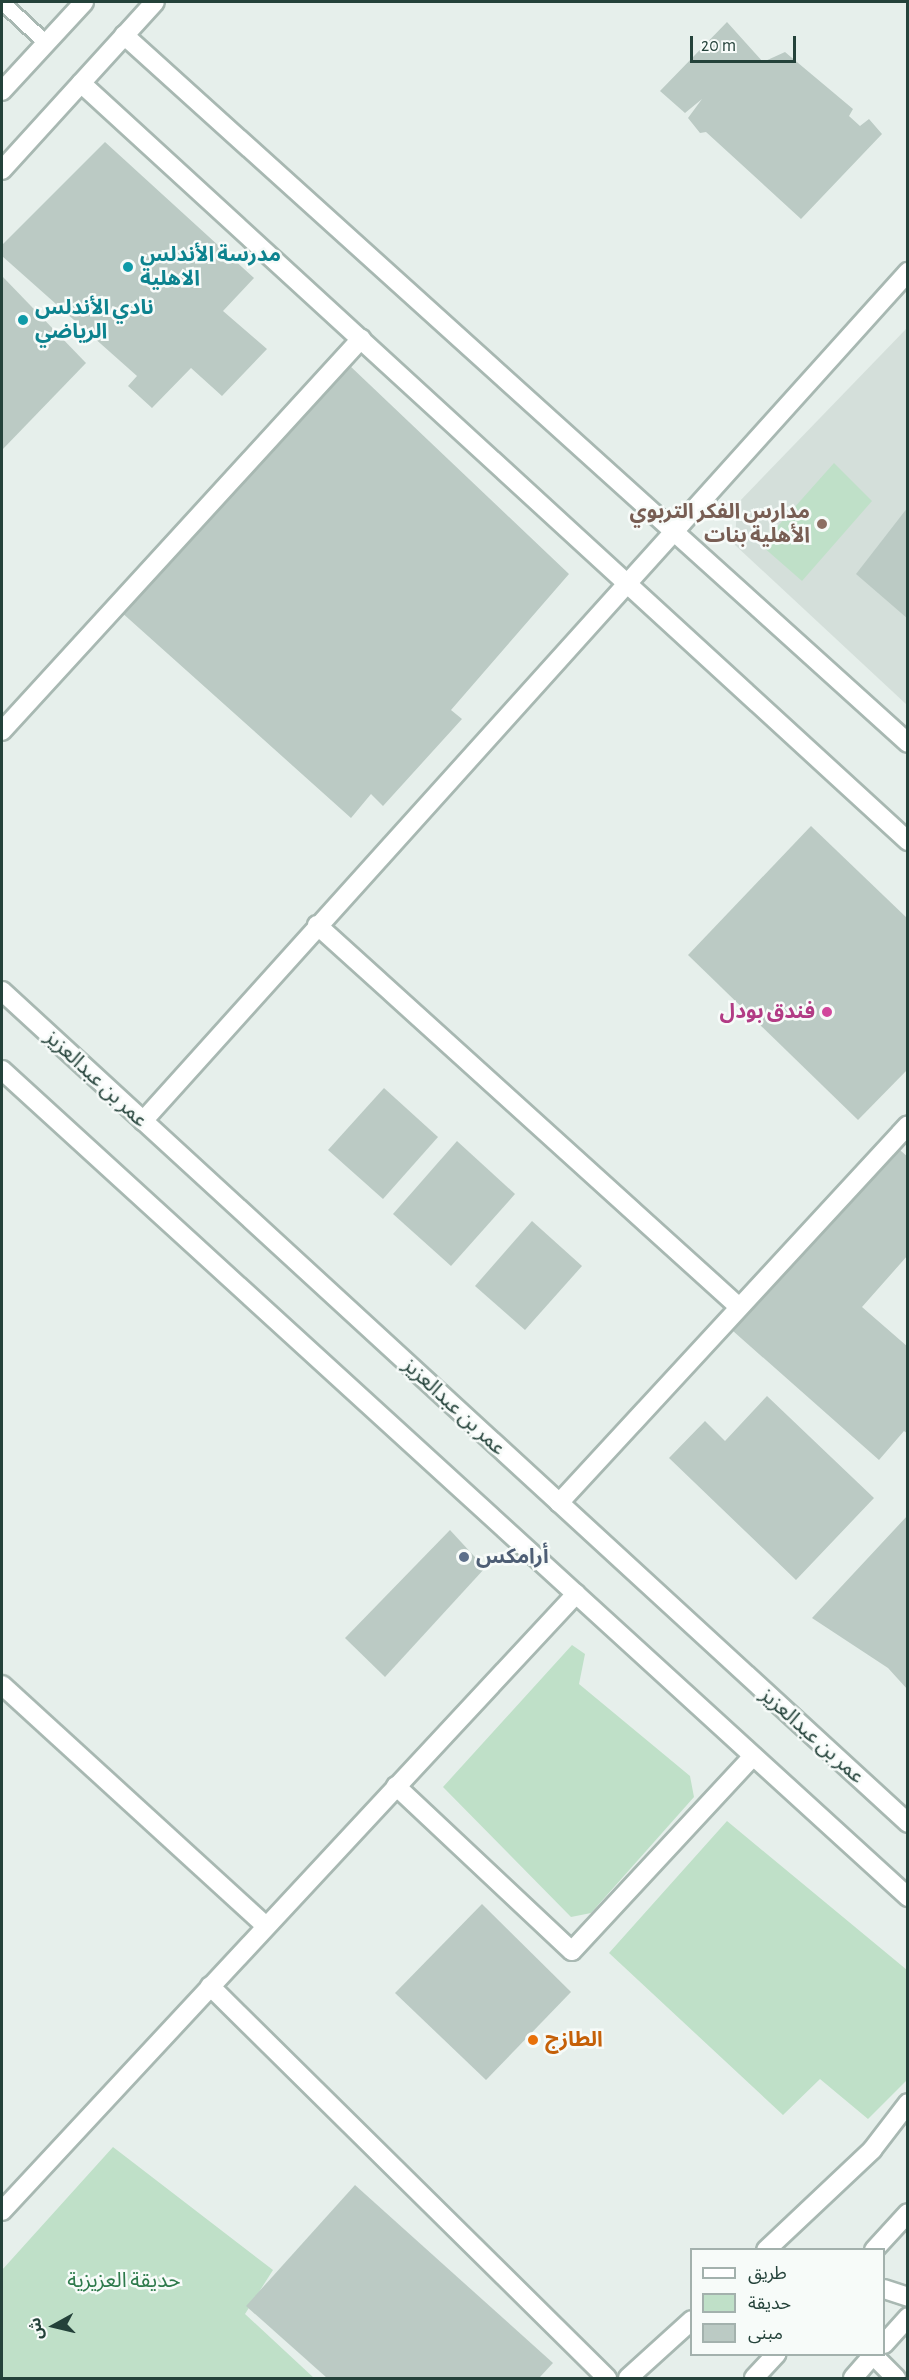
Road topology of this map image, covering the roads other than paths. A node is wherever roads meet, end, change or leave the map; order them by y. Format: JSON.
{"nodes":[{"id":1,"x":2,"y":2,"type":"edge"},
{"id":2,"x":84,"y":2,"type":"edge"},
{"id":3,"x":155,"y":2,"type":"edge"},
{"id":4,"x":124,"y":35,"type":"junction"},
{"id":5,"x":46,"y":42,"type":"junction"},
{"id":6,"x":81,"y":82,"type":"junction"},
{"id":7,"x":2,"y":91,"type":"edge"},
{"id":8,"x":2,"y":170,"type":"edge"},
{"id":9,"x":908,"y":272,"type":"edge"},
{"id":10,"x":361,"y":339,"type":"junction"},
{"id":11,"x":674,"y":530,"type":"junction"},
{"id":12,"x":627,"y":584,"type":"junction"},
{"id":13,"x":2,"y":731,"type":"edge"},
{"id":14,"x":908,"y":743,"type":"edge"},
{"id":15,"x":908,"y":842,"type":"edge"},
{"id":16,"x":317,"y":924,"type":"junction"},
{"id":17,"x":2,"y":991,"type":"edge"},
{"id":18,"x":2,"y":1070,"type":"edge"},
{"id":19,"x":142,"y":1121,"type":"junction"},
{"id":20,"x":904,"y":1136,"type":"edge"},
{"id":21,"x":739,"y":1307,"type":"junction"},
{"id":22,"x":559,"y":1503,"type":"junction"},
{"id":23,"x":576,"y":1594,"type":"junction"},
{"id":24,"x":2,"y":1685,"type":"edge"},
{"id":25,"x":753,"y":1756,"type":"junction"},
{"id":26,"x":396,"y":1786,"type":"junction"},
{"id":27,"x":908,"y":1823,"type":"edge"},
{"id":28,"x":908,"y":1897,"type":"edge"},
{"id":29,"x":266,"y":1926,"type":"junction"},
{"id":30,"x":210,"y":1986,"type":"junction"},
{"id":31,"x":908,"y":2103,"type":"edge"},
{"id":32,"x":2,"y":2211,"type":"edge"},
{"id":33,"x":908,"y":2213,"type":"edge"},
{"id":34,"x":768,"y":2248,"type":"edge"},
{"id":35,"x":876,"y":2248,"type":"edge"},
{"id":36,"x":885,"y":2289,"type":"edge"},
{"id":37,"x":908,"y":2297,"type":"edge"},
{"id":38,"x":908,"y":2317,"type":"edge"},
{"id":39,"x":690,"y":2321,"type":"edge"},
{"id":40,"x":885,"y":2341,"type":"edge"},
{"id":41,"x":775,"y":2356,"type":"edge"},
{"id":42,"x":872,"y":2356,"type":"edge"},
{"id":43,"x":878,"y":2356,"type":"edge"},
{"id":44,"x":608,"y":2379,"type":"edge"},
{"id":45,"x":628,"y":2379,"type":"edge"},
{"id":46,"x":754,"y":2379,"type":"edge"},
{"id":47,"x":853,"y":2379,"type":"edge"},
{"id":48,"x":896,"y":2379,"type":"edge"}],
"edges":[{"from":1,"to":5,"type":"lane"},
{"from":2,"to":5,"type":"street"},
{"from":3,"to":4,"type":"street"},
{"from":4,"to":6,"type":"street"},
{"from":4,"to":11,"type":"street"},
{"from":5,"to":7,"type":"street"},
{"from":6,"to":8,"type":"street"},
{"from":6,"to":10,"type":"street"},
{"from":9,"to":11,"type":"street"},
{"from":10,"to":12,"type":"street"},
{"from":10,"to":13,"type":"street"},
{"from":11,"to":12,"type":"street"},
{"from":11,"to":14,"type":"street"},
{"from":12,"to":15,"type":"street"},
{"from":12,"to":16,"type":"street"},
{"from":16,"to":19,"type":"street"},
{"from":16,"to":21,"type":"street"},
{"from":17,"to":19,"type":"street","name":"عمر بن عبدالعزيز"},
{"from":18,"to":23,"type":"street"},
{"from":19,"to":22,"type":"street","name":"عمر بن عبدالعزيز"},
{"from":20,"to":21,"type":"street"},
{"from":21,"to":22,"type":"street"},
{"from":22,"to":27,"type":"street","name":"عمر بن عبدالعزيز"},
{"from":23,"to":25,"type":"street"},
{"from":23,"to":26,"type":"street"},
{"from":24,"to":29,"type":"street"},
{"from":25,"to":26,"type":"street"},
{"from":25,"to":28,"type":"street"},
{"from":26,"to":29,"type":"street"},
{"from":29,"to":30,"type":"street"},
{"from":30,"to":32,"type":"street"},
{"from":30,"to":44,"type":"street"},
{"from":31,"to":34,"type":"street"},
{"from":33,"to":35,"type":"street"},
{"from":36,"to":37,"type":"street"},
{"from":38,"to":40,"type":"street"},
{"from":39,"to":45,"type":"street"},
{"from":41,"to":46,"type":"street"},
{"from":42,"to":47,"type":"street"},
{"from":43,"to":48,"type":"street"}]}
